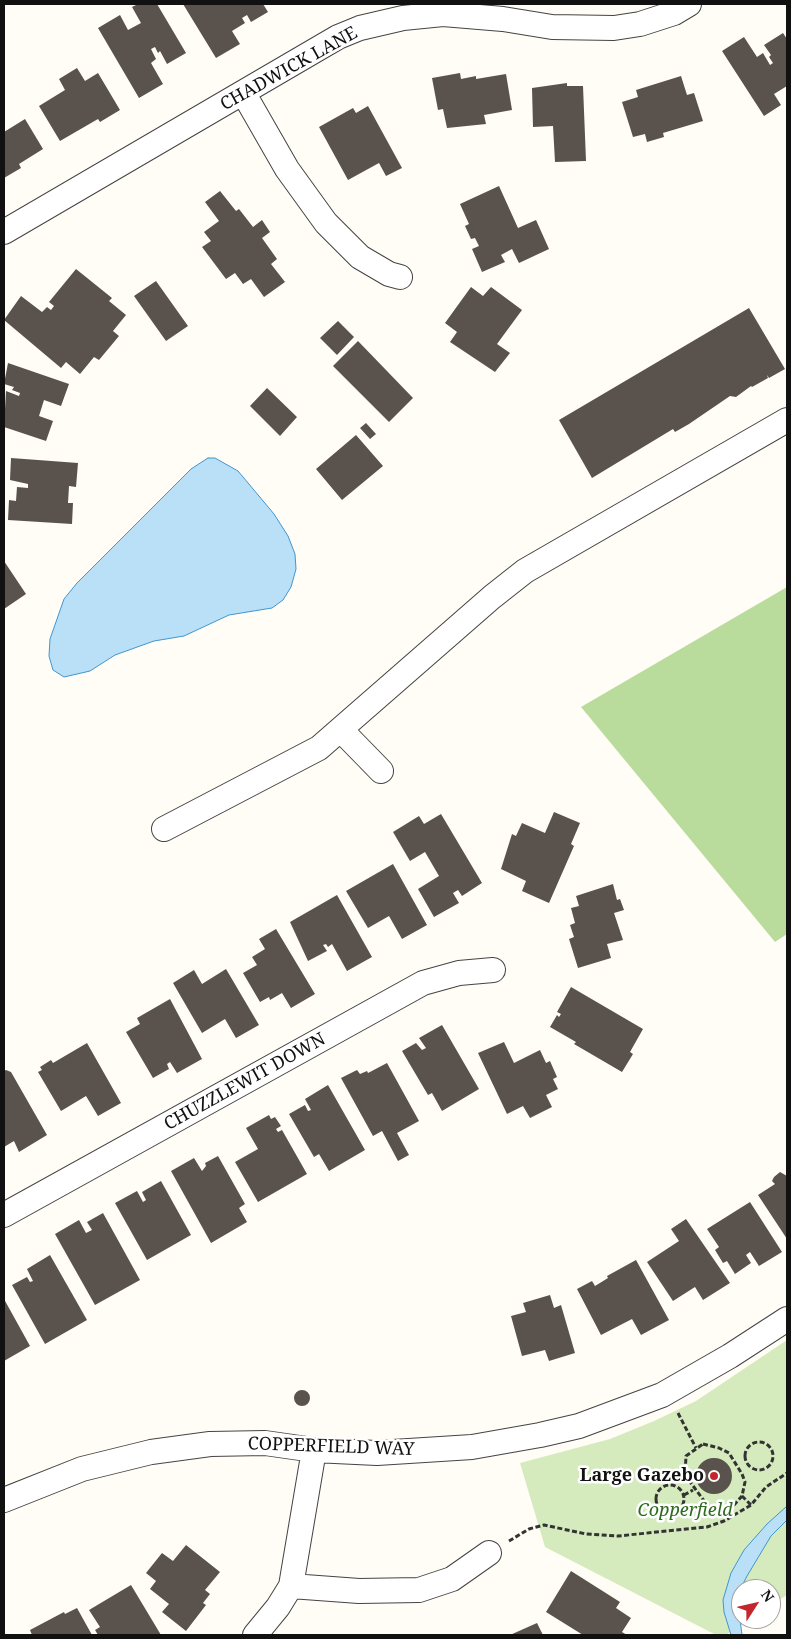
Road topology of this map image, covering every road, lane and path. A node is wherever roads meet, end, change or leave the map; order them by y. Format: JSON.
{"nodes":[{"id":1,"x":690,"y":4,"type":"edge"},
{"id":2,"x":244,"y":94,"type":"junction"},
{"id":3,"x":4,"y":232,"type":"edge"},
{"id":4,"x":400,"y":277,"type":"dead end"},
{"id":5,"x":787,"y":420,"type":"edge"},
{"id":6,"x":341,"y":730,"type":"junction"},
{"id":7,"x":381,"y":772,"type":"dead end"},
{"id":8,"x":164,"y":830,"type":"dead end"},
{"id":9,"x":493,"y":970,"type":"dead end"},
{"id":10,"x":4,"y":1215,"type":"edge"},
{"id":11,"x":787,"y":1319,"type":"edge"},
{"id":12,"x":667,"y":1391,"type":"junction"},
{"id":13,"x":696,"y":1448,"type":"junction"},
{"id":14,"x":314,"y":1450,"type":"junction"},
{"id":15,"x":746,"y":1461,"type":"junction"},
{"id":16,"x":738,"y":1465,"type":"junction"},
{"id":17,"x":787,"y":1472,"type":"edge"},
{"id":18,"x":694,"y":1490,"type":"junction"},
{"id":19,"x":684,"y":1494,"type":"junction"},
{"id":20,"x":742,"y":1496,"type":"junction"},
{"id":21,"x":4,"y":1500,"type":"edge"},
{"id":22,"x":751,"y":1505,"type":"junction"},
{"id":23,"x":489,"y":1553,"type":"joint"},
{"id":24,"x":291,"y":1586,"type":"junction"},
{"id":25,"x":256,"y":1635,"type":"edge"}],
"edges":[{"from":1,"to":2,"type":"street","name":"CHADWICK LANE"},
{"from":2,"to":3,"type":"street","name":"CHADWICK LANE"},
{"from":2,"to":4,"type":"street"},
{"from":5,"to":6,"type":"street"},
{"from":6,"to":7,"type":"street"},
{"from":6,"to":8,"type":"street"},
{"from":9,"to":10,"type":"street","name":"CHUZZLEWIT DOWN"},
{"from":11,"to":12,"type":"street","name":"COPPERFIELD WAY"},
{"from":12,"to":13,"type":"path"},
{"from":12,"to":14,"type":"street","name":"COPPERFIELD WAY"},
{"from":13,"to":16,"type":"path"},
{"from":13,"to":18,"type":"path"},
{"from":14,"to":21,"type":"street","name":"COPPERFIELD WAY"},
{"from":14,"to":24,"type":"street"},
{"from":15,"to":15,"type":"path"},
{"from":15,"to":16,"type":"path"},
{"from":16,"to":20,"type":"path"},
{"from":17,"to":22,"type":"path"},
{"from":18,"to":19,"type":"path"},
{"from":18,"to":20,"type":"path"},
{"from":19,"to":19,"type":"path"},
{"from":20,"to":22,"type":"path"},
{"from":22,"to":23,"type":"path"},
{"from":23,"to":24,"type":"street"},
{"from":24,"to":25,"type":"street"}]}
